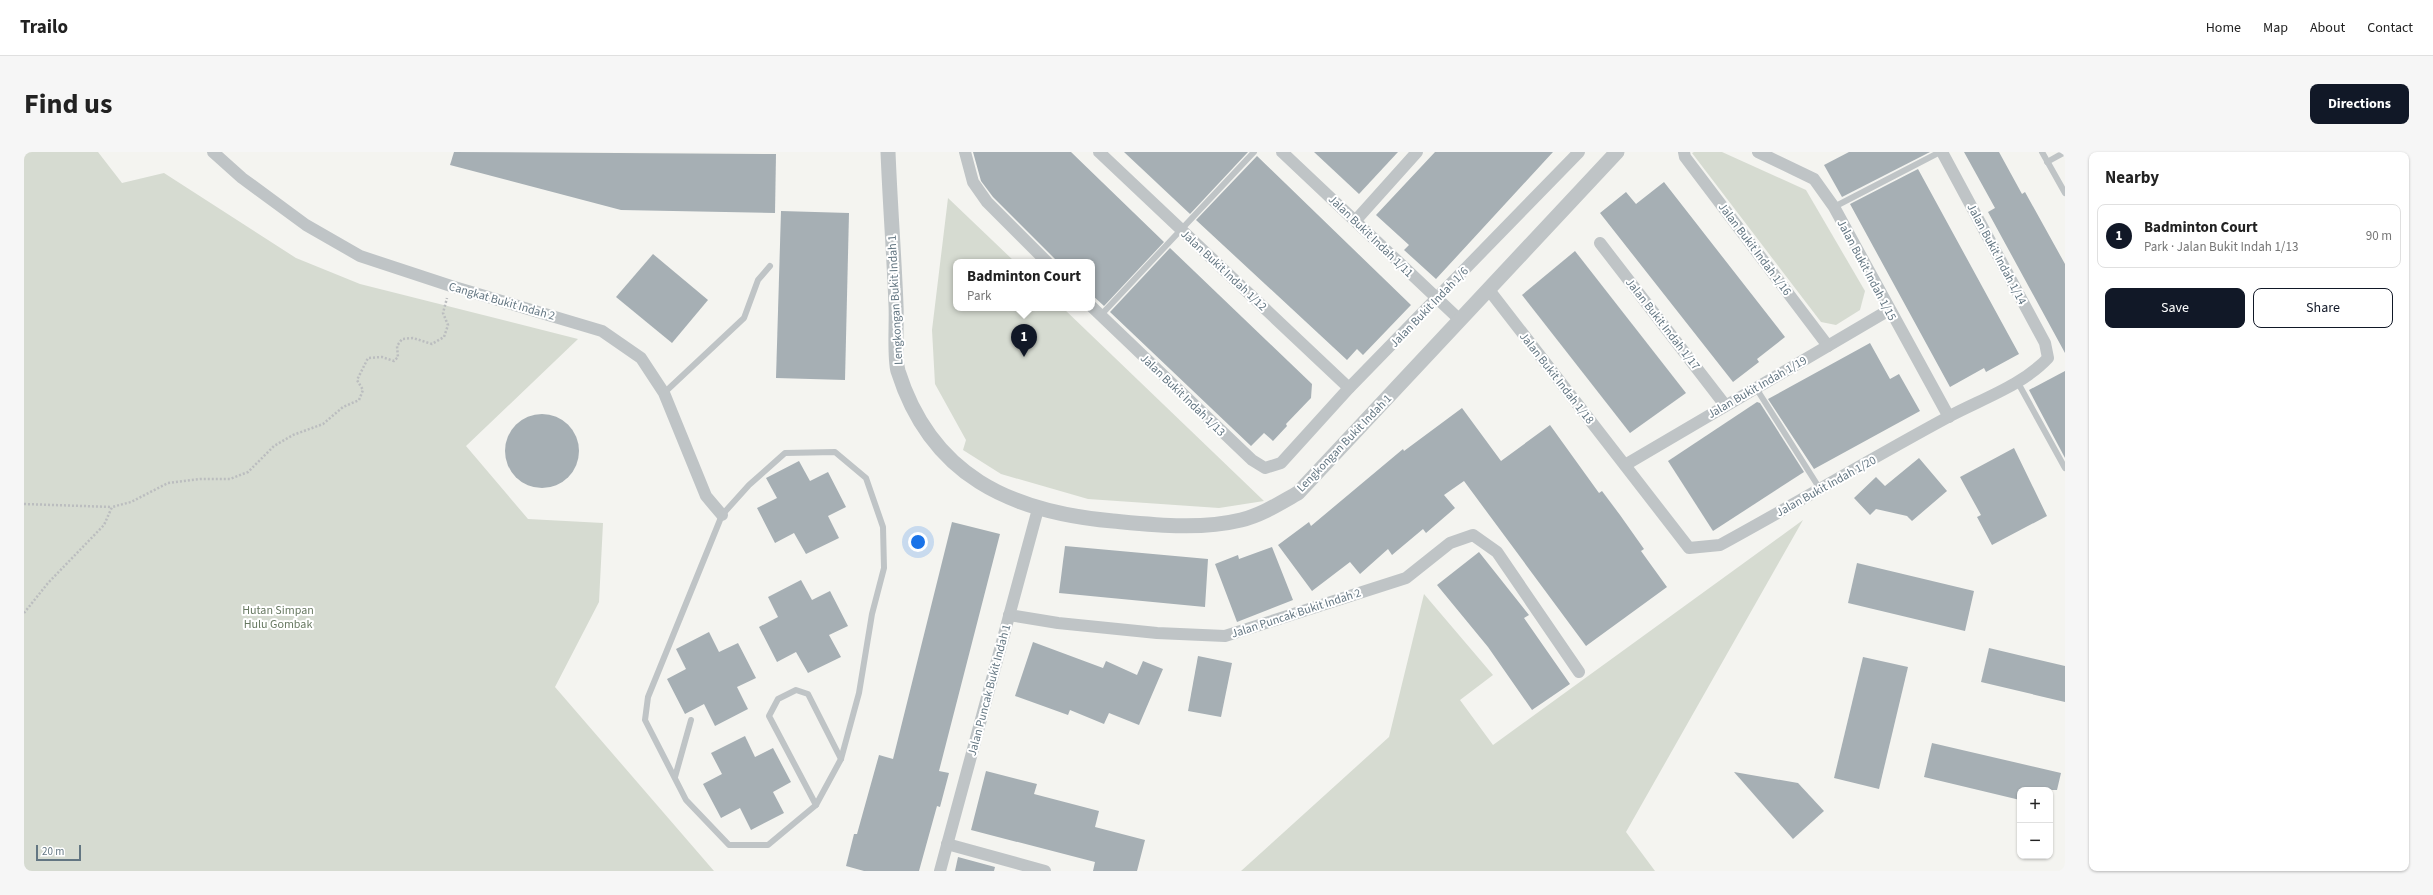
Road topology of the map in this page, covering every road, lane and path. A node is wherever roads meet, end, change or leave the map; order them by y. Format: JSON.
{"nodes":[{"id":1,"x":213,"y":152,"type":"edge"},
{"id":2,"x":888,"y":152,"type":"edge"},
{"id":3,"x":965,"y":152,"type":"edge"},
{"id":4,"x":1099,"y":152,"type":"edge"},
{"id":5,"x":1254,"y":152,"type":"edge"},
{"id":6,"x":1282,"y":152,"type":"edge"},
{"id":7,"x":1417,"y":152,"type":"edge"},
{"id":8,"x":1579,"y":152,"type":"edge"},
{"id":9,"x":1617,"y":152,"type":"edge"},
{"id":10,"x":1684,"y":152,"type":"edge"},
{"id":11,"x":1758,"y":152,"type":"edge"},
{"id":12,"x":1941,"y":152,"type":"edge"},
{"id":13,"x":2042,"y":152,"type":"edge"},
{"id":14,"x":2065,"y":152,"type":"edge"},
{"id":15,"x":2047,"y":162,"type":"junction"},
{"id":16,"x":2065,"y":193,"type":"edge"},
{"id":17,"x":1834,"y":207,"type":"junction"},
{"id":18,"x":1356,"y":220,"type":"junction"},
{"id":19,"x":1181,"y":230,"type":"junction"},
{"id":20,"x":1600,"y":243,"type":"dead end"},
{"id":21,"x":1044,"y":259,"type":"edge"},
{"id":22,"x":770,"y":266,"type":"dead end"},
{"id":23,"x":451,"y":286,"type":"junction"},
{"id":24,"x":1489,"y":290,"type":"junction"},
{"id":25,"x":1436,"y":299,"type":"junction"},
{"id":26,"x":1889,"y":310,"type":"junction"},
{"id":27,"x":1096,"y":311,"type":"edge"},
{"id":28,"x":1460,"y":320,"type":"junction"},
{"id":29,"x":1828,"y":346,"type":"junction"},
{"id":30,"x":2048,"y":358,"type":"joint"},
{"id":31,"x":2017,"y":381,"type":"junction"},
{"id":32,"x":1350,"y":388,"type":"junction"},
{"id":33,"x":1756,"y":388,"type":"junction"},
{"id":34,"x":664,"y":393,"type":"junction"},
{"id":35,"x":1725,"y":405,"type":"junction"},
{"id":36,"x":1949,"y":417,"type":"junction"},
{"id":37,"x":1281,"y":463,"type":"joint"},
{"id":38,"x":1625,"y":465,"type":"junction"},
{"id":39,"x":2065,"y":468,"type":"edge"},
{"id":40,"x":1820,"y":489,"type":"junction"},
{"id":41,"x":24,"y":504,"type":"edge"},
{"id":42,"x":112,"y":507,"type":"junction"},
{"id":43,"x":1038,"y":509,"type":"junction"},
{"id":44,"x":722,"y":516,"type":"junction"},
{"id":45,"x":24,"y":613,"type":"edge"},
{"id":46,"x":1009,"y":615,"type":"junction"},
{"id":47,"x":1579,"y":672,"type":"dead end"},
{"id":48,"x":691,"y":720,"type":"dead end"},
{"id":49,"x":841,"y":759,"type":"junction"},
{"id":50,"x":675,"y":777,"type":"junction"},
{"id":51,"x":816,"y":805,"type":"junction"},
{"id":52,"x":947,"y":844,"type":"junction"},
{"id":53,"x":940,"y":871,"type":"edge"},
{"id":54,"x":1045,"y":871,"type":"edge"}],
"edges":[{"from":1,"to":23,"type":"street","name":"Cangkat Bukit Indah 2"},
{"from":2,"to":43,"type":"street","name":"Lengkongan Bukit Indah 1"},
{"from":3,"to":21,"type":"street"},
{"from":4,"to":19,"type":"street","name":"Jalan Bukit Indah 1/12"},
{"from":5,"to":19,"type":"lane"},
{"from":6,"to":18,"type":"street","name":"Jalan Bukit Indah 1/11"},
{"from":7,"to":18,"type":"street"},
{"from":8,"to":25,"type":"street","name":"Jalan Bukit Indah 1/6"},
{"from":9,"to":24,"type":"street","name":"Lengkongan Bukit Indah 1"},
{"from":10,"to":29,"type":"street","name":"Jalan Bukit Indah 1/16"},
{"from":11,"to":17,"type":"street","name":"Jalan Bukit Indah 1/15"},
{"from":12,"to":17,"type":"lane"},
{"from":12,"to":30,"type":"street","name":"Jalan Bukit Indah 1/14"},
{"from":13,"to":15,"type":"lane"},
{"from":14,"to":15,"type":"lane"},
{"from":15,"to":16,"type":"lane"},
{"from":17,"to":26,"type":"street","name":"Jalan Bukit Indah 1/15"},
{"from":18,"to":25,"type":"street","name":"Jalan Bukit Indah 1/11"},
{"from":19,"to":27,"type":"lane"},
{"from":19,"to":32,"type":"street","name":"Jalan Bukit Indah 1/12"},
{"from":20,"to":35,"type":"street","name":"Jalan Bukit Indah 1/17"},
{"from":22,"to":34,"type":"lane"},
{"from":23,"to":34,"type":"street","name":"Cangkat Bukit Indah 2"},
{"from":23,"to":42,"type":"path"},
{"from":24,"to":28,"type":"street","name":"Lengkongan Bukit Indah 1"},
{"from":24,"to":38,"type":"street","name":"Jalan Bukit Indah 1/18"},
{"from":25,"to":28,"type":"street","name":"Jalan Bukit Indah 1/11"},
{"from":25,"to":32,"type":"street","name":"Jalan Bukit Indah 1/6"},
{"from":26,"to":29,"type":"street","name":"Jalan Bukit Indah 1/19"},
{"from":26,"to":36,"type":"street","name":"Jalan Bukit Indah 1/15"},
{"from":27,"to":37,"type":"street","name":"Jalan Bukit Indah 1/13"},
{"from":28,"to":43,"type":"street","name":"Lengkongan Bukit Indah 1"},
{"from":29,"to":33,"type":"street","name":"Jalan Bukit Indah 1/19"},
{"from":30,"to":31,"type":"street","name":"Jalan Bukit Indah 1/20"},
{"from":31,"to":36,"type":"street","name":"Jalan Bukit Indah 1/20"},
{"from":31,"to":39,"type":"lane"},
{"from":32,"to":37,"type":"street","name":"Jalan Bukit Indah 1/6"},
{"from":33,"to":35,"type":"street","name":"Jalan Bukit Indah 1/19"},
{"from":33,"to":40,"type":"lane"},
{"from":34,"to":44,"type":"street","name":"Cangkat Bukit Indah 2"},
{"from":35,"to":38,"type":"street","name":"Jalan Bukit Indah 1/19"},
{"from":36,"to":40,"type":"street","name":"Jalan Bukit Indah 1/20"},
{"from":38,"to":40,"type":"street","name":"Jalan Bukit Indah 1/20"},
{"from":41,"to":42,"type":"path"},
{"from":42,"to":45,"type":"path"},
{"from":43,"to":46,"type":"street","name":"Jalan Puncak Bukit Indah 1"},
{"from":44,"to":49,"type":"lane"},
{"from":44,"to":50,"type":"lane"},
{"from":46,"to":47,"type":"street","name":"Jalan Puncak Bukit Indah 2"},
{"from":46,"to":52,"type":"street","name":"Jalan Puncak Bukit Indah 1"},
{"from":48,"to":50,"type":"lane"},
{"from":49,"to":51,"type":"lane"},
{"from":49,"to":51,"type":"lane"},
{"from":50,"to":51,"type":"lane"},
{"from":52,"to":53,"type":"street","name":"Jalan Puncak Bukit Indah 1"},
{"from":52,"to":54,"type":"street"}]}
